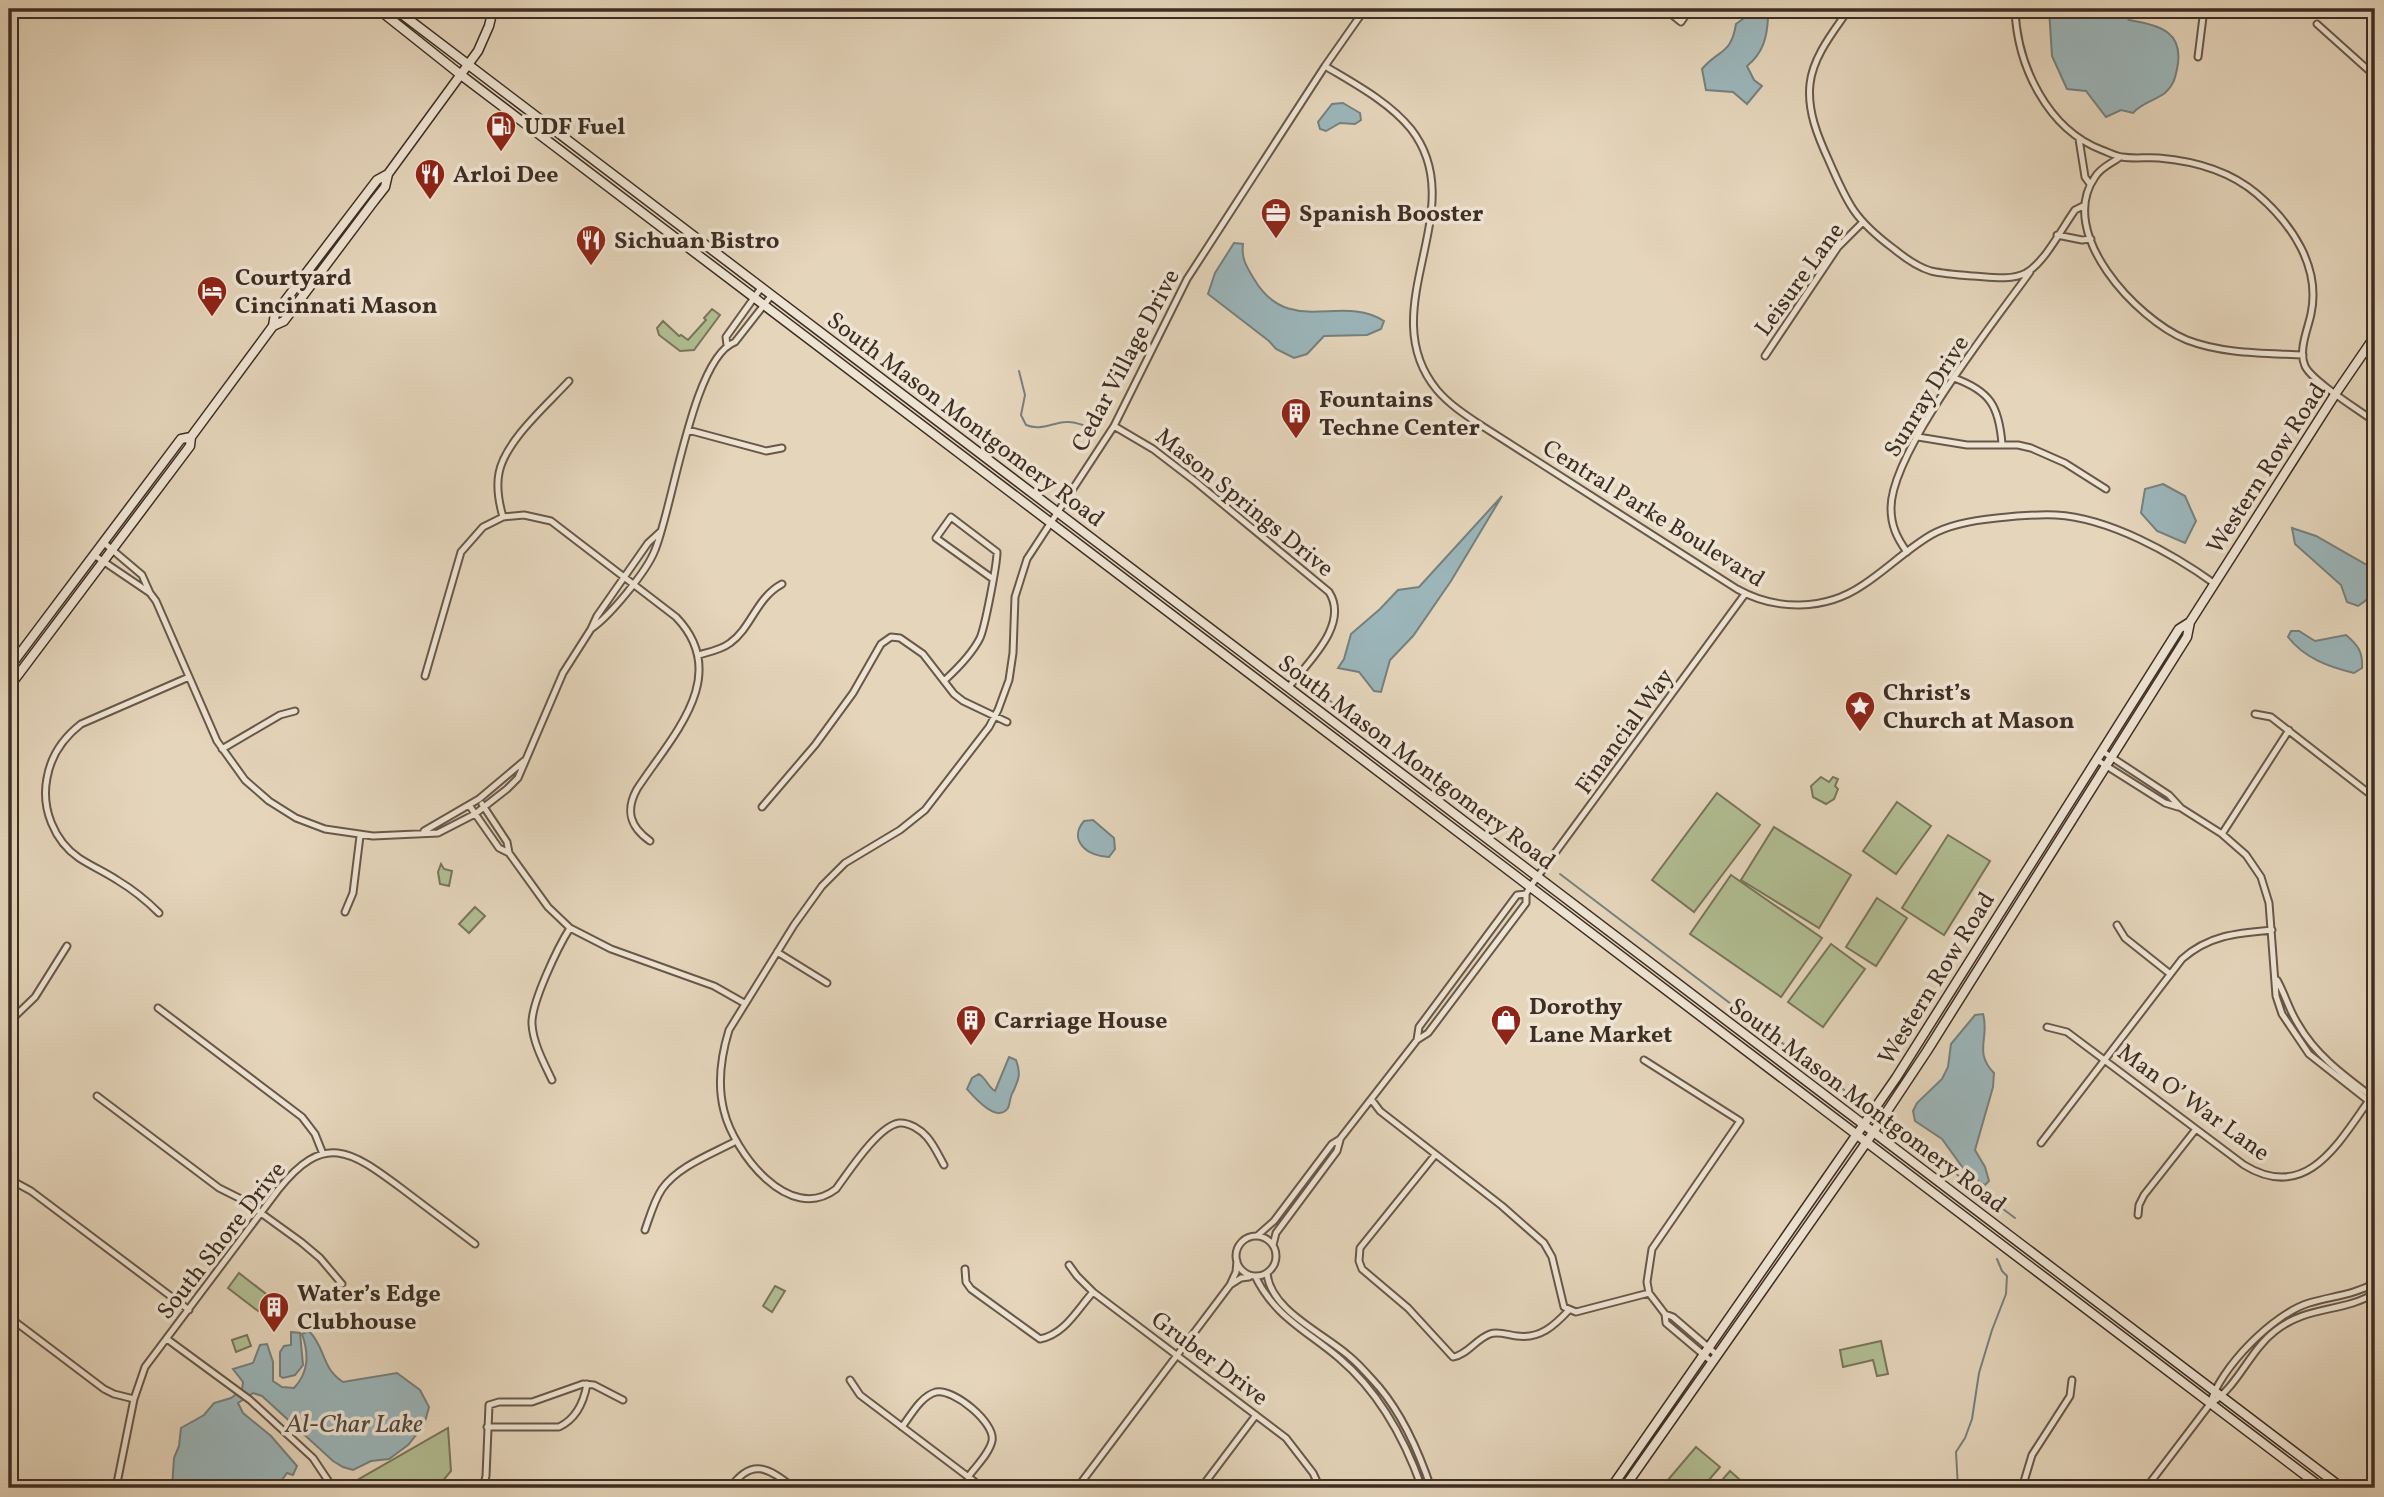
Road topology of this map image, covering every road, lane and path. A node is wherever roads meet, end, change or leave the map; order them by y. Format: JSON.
{"nodes":[{"id":1,"x":395,"y":9,"type":"edge"},
{"id":2,"x":493,"y":9,"type":"edge"},
{"id":3,"x":1365,"y":9,"type":"edge"},
{"id":4,"x":1665,"y":9,"type":"edge"},
{"id":5,"x":1690,"y":9,"type":"edge"},
{"id":6,"x":1849,"y":9,"type":"edge"},
{"id":7,"x":2015,"y":9,"type":"edge"},
{"id":8,"x":2204,"y":9,"type":"edge"},
{"id":9,"x":379,"y":10,"type":"edge"},
{"id":10,"x":2317,"y":24,"type":"dead end"},
{"id":11,"x":2198,"y":57,"type":"dead end"},
{"id":12,"x":469,"y":65,"type":"junction"},
{"id":13,"x":1325,"y":66,"type":"junction"},
{"id":14,"x":461,"y":75,"type":"junction"},
{"id":15,"x":2375,"y":76,"type":"edge"},
{"id":16,"x":2079,"y":139,"type":"junction"},
{"id":17,"x":2120,"y":157,"type":"junction"},
{"id":18,"x":2090,"y":184,"type":"junction"},
{"id":19,"x":2083,"y":206,"type":"junction"},
{"id":20,"x":1862,"y":223,"type":"junction"},
{"id":21,"x":2057,"y":235,"type":"junction"},
{"id":22,"x":2091,"y":239,"type":"junction"},
{"id":23,"x":2031,"y":269,"type":"junction"},
{"id":24,"x":761,"y":288,"type":"junction"},
{"id":25,"x":771,"y":296,"type":"junction"},
{"id":26,"x":755,"y":298,"type":"junction"},
{"id":27,"x":764,"y":305,"type":"junction"},
{"id":28,"x":2375,"y":336,"type":"edge"},
{"id":29,"x":727,"y":345,"type":"junction"},
{"id":30,"x":2303,"y":355,"type":"junction"},
{"id":31,"x":1765,"y":356,"type":"dead end"},
{"id":32,"x":1954,"y":378,"type":"junction"},
{"id":33,"x":569,"y":381,"type":"dead end"},
{"id":34,"x":2336,"y":393,"type":"junction"},
{"id":35,"x":2375,"y":422,"type":"edge"},
{"id":36,"x":1114,"y":426,"type":"junction"},
{"id":37,"x":688,"y":430,"type":"junction"},
{"id":38,"x":191,"y":437,"type":"junction"},
{"id":39,"x":1918,"y":437,"type":"junction"},
{"id":40,"x":2002,"y":444,"type":"junction"},
{"id":41,"x":782,"y":448,"type":"dead end"},
{"id":42,"x":2106,"y":489,"type":"dead end"},
{"id":43,"x":1057,"y":512,"type":"junction"},
{"id":44,"x":503,"y":517,"type":"junction"},
{"id":45,"x":1050,"y":522,"type":"junction"},
{"id":46,"x":660,"y":533,"type":"junction"},
{"id":47,"x":103,"y":542,"type":"junction"},
{"id":48,"x":112,"y":549,"type":"junction"},
{"id":49,"x":1907,"y":552,"type":"junction"},
{"id":50,"x":94,"y":555,"type":"junction"},
{"id":51,"x":103,"y":561,"type":"junction"},
{"id":52,"x":625,"y":578,"type":"junction"},
{"id":53,"x":993,"y":579,"type":"junction"},
{"id":54,"x":633,"y":583,"type":"junction"},
{"id":55,"x":782,"y":584,"type":"dead end"},
{"id":56,"x":2215,"y":584,"type":"junction"},
{"id":57,"x":150,"y":593,"type":"junction"},
{"id":58,"x":1745,"y":594,"type":"junction"},
{"id":59,"x":2190,"y":622,"type":"junction"},
{"id":60,"x":591,"y":629,"type":"junction"},
{"id":61,"x":698,"y":655,"type":"junction"},
{"id":62,"x":9,"y":668,"type":"edge"},
{"id":63,"x":189,"y":677,"type":"junction"},
{"id":64,"x":425,"y":677,"type":"dead end"},
{"id":65,"x":945,"y":680,"type":"junction"},
{"id":66,"x":9,"y":687,"type":"edge"},
{"id":67,"x":1288,"y":688,"type":"junction"},
{"id":68,"x":295,"y":711,"type":"dead end"},
{"id":69,"x":2255,"y":714,"type":"dead end"},
{"id":70,"x":995,"y":716,"type":"junction"},
{"id":71,"x":1007,"y":722,"type":"dead end"},
{"id":72,"x":2289,"y":730,"type":"junction"},
{"id":73,"x":222,"y":749,"type":"junction"},
{"id":74,"x":2102,"y":751,"type":"junction"},
{"id":75,"x":2096,"y":759,"type":"junction"},
{"id":76,"x":524,"y":761,"type":"junction"},
{"id":77,"x":2109,"y":762,"type":"junction"},
{"id":78,"x":2375,"y":798,"type":"edge"},
{"id":79,"x":479,"y":799,"type":"junction"},
{"id":80,"x":469,"y":805,"type":"junction"},
{"id":81,"x":484,"y":807,"type":"junction"},
{"id":82,"x":762,"y":807,"type":"dead end"},
{"id":83,"x":475,"y":814,"type":"junction"},
{"id":84,"x":422,"y":832,"type":"junction"},
{"id":85,"x":2222,"y":834,"type":"junction"},
{"id":86,"x":360,"y":836,"type":"junction"},
{"id":87,"x":650,"y":841,"type":"dead end"},
{"id":88,"x":509,"y":853,"type":"junction"},
{"id":89,"x":1538,"y":877,"type":"junction"},
{"id":90,"x":1528,"y":891,"type":"junction"},
{"id":91,"x":345,"y":912,"type":"dead end"},
{"id":92,"x":159,"y":913,"type":"dead end"},
{"id":93,"x":2117,"y":925,"type":"dead end"},
{"id":94,"x":570,"y":928,"type":"junction"},
{"id":95,"x":2272,"y":930,"type":"junction"},
{"id":96,"x":67,"y":946,"type":"dead end"},
{"id":97,"x":777,"y":951,"type":"junction"},
{"id":98,"x":2169,"y":973,"type":"junction"},
{"id":99,"x":827,"y":983,"type":"dead end"},
{"id":100,"x":744,"y":1003,"type":"junction"},
{"id":101,"x":158,"y":1008,"type":"dead end"},
{"id":102,"x":9,"y":1021,"type":"edge"},
{"id":103,"x":2047,"y":1027,"type":"dead end"},
{"id":104,"x":1417,"y":1040,"type":"junction"},
{"id":105,"x":2104,"y":1059,"type":"junction"},
{"id":106,"x":1644,"y":1060,"type":"dead end"},
{"id":107,"x":552,"y":1080,"type":"dead end"},
{"id":108,"x":97,"y":1096,"type":"dead end"},
{"id":109,"x":2373,"y":1097,"type":"edge"},
{"id":110,"x":1371,"y":1100,"type":"junction"},
{"id":111,"x":2375,"y":1107,"type":"edge"},
{"id":112,"x":1864,"y":1126,"type":"junction"},
{"id":113,"x":2196,"y":1129,"type":"junction"},
{"id":114,"x":1873,"y":1133,"type":"junction"},
{"id":115,"x":1857,"y":1136,"type":"junction"},
{"id":116,"x":1340,"y":1139,"type":"junction"},
{"id":117,"x":736,"y":1141,"type":"junction"},
{"id":118,"x":1866,"y":1143,"type":"junction"},
{"id":119,"x":2041,"y":1143,"type":"dead end"},
{"id":120,"x":323,"y":1154,"type":"junction"},
{"id":121,"x":1435,"y":1155,"type":"junction"},
{"id":122,"x":944,"y":1165,"type":"dead end"},
{"id":123,"x":9,"y":1179,"type":"edge"},
{"id":124,"x":261,"y":1213,"type":"junction"},
{"id":125,"x":2138,"y":1215,"type":"dead end"},
{"id":126,"x":645,"y":1230,"type":"dead end"},
{"id":127,"x":1257,"y":1236,"type":"junction"},
{"id":128,"x":475,"y":1244,"type":"dead end"},
{"id":129,"x":1273,"y":1245,"type":"junction"},
{"id":130,"x":1237,"y":1261,"type":"junction"},
{"id":131,"x":1069,"y":1265,"type":"dead end"},
{"id":132,"x":965,"y":1269,"type":"dead end"},
{"id":133,"x":1267,"y":1273,"type":"junction"},
{"id":134,"x":1254,"y":1276,"type":"junction"},
{"id":135,"x":2375,"y":1283,"type":"edge"},
{"id":136,"x":342,"y":1284,"type":"dead end"},
{"id":137,"x":1230,"y":1286,"type":"junction"},
{"id":138,"x":1093,"y":1292,"type":"junction"},
{"id":139,"x":1649,"y":1293,"type":"junction"},
{"id":140,"x":2375,"y":1293,"type":"edge"},
{"id":141,"x":189,"y":1310,"type":"junction"},
{"id":142,"x":1569,"y":1310,"type":"junction"},
{"id":143,"x":1665,"y":1314,"type":"junction"},
{"id":144,"x":9,"y":1317,"type":"edge"},
{"id":145,"x":167,"y":1339,"type":"junction"},
{"id":146,"x":1705,"y":1352,"type":"junction"},
{"id":147,"x":1178,"y":1356,"type":"junction"},
{"id":148,"x":1714,"y":1358,"type":"junction"},
{"id":149,"x":850,"y":1380,"type":"dead end"},
{"id":150,"x":2073,"y":1380,"type":"dead end"},
{"id":151,"x":587,"y":1384,"type":"junction"},
{"id":152,"x":1380,"y":1389,"type":"junction"},
{"id":153,"x":2214,"y":1391,"type":"junction"},
{"id":154,"x":1373,"y":1394,"type":"junction"},
{"id":155,"x":2222,"y":1397,"type":"junction"},
{"id":156,"x":134,"y":1399,"type":"junction"},
{"id":157,"x":623,"y":1399,"type":"dead end"},
{"id":158,"x":2210,"y":1404,"type":"junction"},
{"id":159,"x":1256,"y":1415,"type":"junction"},
{"id":160,"x":487,"y":1427,"type":"junction"},
{"id":161,"x":902,"y":1427,"type":"junction"},
{"id":162,"x":968,"y":1477,"type":"junction"},
{"id":163,"x":9,"y":1482,"type":"edge"},
{"id":164,"x":15,"y":1488,"type":"edge"},
{"id":165,"x":116,"y":1488,"type":"edge"},
{"id":166,"x":333,"y":1488,"type":"edge"},
{"id":167,"x":483,"y":1488,"type":"edge"},
{"id":168,"x":730,"y":1488,"type":"edge"},
{"id":169,"x":794,"y":1488,"type":"edge"},
{"id":170,"x":983,"y":1488,"type":"edge"},
{"id":171,"x":1077,"y":1488,"type":"edge"},
{"id":172,"x":1201,"y":1488,"type":"edge"},
{"id":173,"x":1320,"y":1488,"type":"edge"},
{"id":174,"x":1422,"y":1488,"type":"edge"},
{"id":175,"x":1431,"y":1488,"type":"edge"},
{"id":176,"x":1611,"y":1488,"type":"edge"},
{"id":177,"x":1623,"y":1488,"type":"edge"},
{"id":178,"x":2022,"y":1488,"type":"edge"},
{"id":179,"x":2146,"y":1488,"type":"edge"},
{"id":180,"x":2322,"y":1488,"type":"edge"},
{"id":181,"x":2342,"y":1488,"type":"edge"}],
"edges":[{"from":1,"to":12,"type":"main road","name":"South Mason Montgomery Road"},
{"from":2,"to":12,"type":"main road"},
{"from":3,"to":13,"type":"street","name":"Cedar Village Drive"},
{"from":4,"to":5,"type":"street"},
{"from":6,"to":20,"type":"street"},
{"from":7,"to":16,"type":"street"},
{"from":8,"to":11,"type":"street"},
{"from":9,"to":14,"type":"main road","name":"South Mason Montgomery Road"},
{"from":10,"to":15,"type":"street"},
{"from":12,"to":14,"type":"main road"},
{"from":12,"to":24,"type":"main road","name":"South Mason Montgomery Road"},
{"from":13,"to":36,"type":"street","name":"Cedar Village Drive"},
{"from":13,"to":58,"type":"street","name":"Central Parke Boulevard"},
{"from":14,"to":26,"type":"main road","name":"South Mason Montgomery Road"},
{"from":14,"to":38,"type":"main road"},
{"from":16,"to":17,"type":"street"},
{"from":16,"to":18,"type":"street"},
{"from":17,"to":18,"type":"street"},
{"from":17,"to":30,"type":"street"},
{"from":18,"to":19,"type":"street"},
{"from":19,"to":21,"type":"street","name":"Sunray Drive"},
{"from":19,"to":22,"type":"street"},
{"from":20,"to":23,"type":"street"},
{"from":20,"to":31,"type":"street","name":"Leisure Lane"},
{"from":21,"to":22,"type":"street"},
{"from":21,"to":23,"type":"street","name":"Sunray Drive"},
{"from":22,"to":30,"type":"street"},
{"from":23,"to":32,"type":"street","name":"Sunray Drive"},
{"from":24,"to":25,"type":"main road","name":"South Mason Montgomery Road"},
{"from":24,"to":26,"type":"street"},
{"from":25,"to":27,"type":"street"},
{"from":25,"to":43,"type":"main road","name":"South Mason Montgomery Road"},
{"from":26,"to":27,"type":"main road","name":"South Mason Montgomery Road"},
{"from":26,"to":29,"type":"street"},
{"from":27,"to":29,"type":"street"},
{"from":27,"to":45,"type":"main road","name":"South Mason Montgomery Road"},
{"from":28,"to":34,"type":"main road","name":"Western Row Road"},
{"from":29,"to":37,"type":"street"},
{"from":30,"to":34,"type":"street"},
{"from":32,"to":39,"type":"street","name":"Sunray Drive"},
{"from":32,"to":40,"type":"street"},
{"from":33,"to":44,"type":"street"},
{"from":34,"to":35,"type":"street"},
{"from":34,"to":56,"type":"main road","name":"Western Row Road"},
{"from":36,"to":43,"type":"street","name":"Cedar Village Drive"},
{"from":36,"to":67,"type":"street","name":"Mason Springs Drive"},
{"from":37,"to":41,"type":"street"},
{"from":37,"to":46,"type":"street"},
{"from":38,"to":47,"type":"main road"},
{"from":38,"to":48,"type":"main road"},
{"from":39,"to":40,"type":"street"},
{"from":39,"to":49,"type":"street","name":"Sunray Drive"},
{"from":40,"to":42,"type":"street"},
{"from":43,"to":45,"type":"street","name":"Cedar Village Drive"},
{"from":43,"to":67,"type":"main road","name":"South Mason Montgomery Road"},
{"from":44,"to":52,"type":"street"},
{"from":44,"to":64,"type":"street"},
{"from":45,"to":70,"type":"street","name":"Cedar Village Drive"},
{"from":45,"to":90,"type":"main road","name":"South Mason Montgomery Road"},
{"from":46,"to":52,"type":"street"},
{"from":46,"to":54,"type":"street"},
{"from":47,"to":48,"type":"street"},
{"from":47,"to":50,"type":"main road"},
{"from":48,"to":51,"type":"main road"},
{"from":48,"to":57,"type":"street"},
{"from":49,"to":56,"type":"street","name":"Central Parke Boulevard"},
{"from":49,"to":58,"type":"street","name":"Central Parke Boulevard"},
{"from":50,"to":51,"type":"street"},
{"from":50,"to":62,"type":"main road"},
{"from":51,"to":57,"type":"street"},
{"from":51,"to":66,"type":"main road"},
{"from":52,"to":54,"type":"street"},
{"from":52,"to":60,"type":"street"},
{"from":53,"to":53,"type":"street"},
{"from":53,"to":65,"type":"street"},
{"from":54,"to":60,"type":"street"},
{"from":54,"to":61,"type":"street"},
{"from":55,"to":61,"type":"street"},
{"from":56,"to":59,"type":"main road","name":"Western Row Road"},
{"from":57,"to":63,"type":"street"},
{"from":58,"to":89,"type":"street","name":"Financial Way"},
{"from":59,"to":74,"type":"main road","name":"Western Row Road"},
{"from":59,"to":77,"type":"main road","name":"Western Row Road"},
{"from":60,"to":76,"type":"street"},
{"from":61,"to":87,"type":"street"},
{"from":63,"to":73,"type":"street"},
{"from":63,"to":92,"type":"street"},
{"from":65,"to":70,"type":"street"},
{"from":65,"to":82,"type":"street"},
{"from":67,"to":89,"type":"main road","name":"South Mason Montgomery Road"},
{"from":68,"to":73,"type":"street"},
{"from":69,"to":72,"type":"street"},
{"from":70,"to":71,"type":"street"},
{"from":70,"to":97,"type":"street","name":"Cedar Village Drive"},
{"from":72,"to":78,"type":"street"},
{"from":72,"to":85,"type":"street"},
{"from":73,"to":86,"type":"street"},
{"from":74,"to":75,"type":"main road","name":"Western Row Road"},
{"from":74,"to":77,"type":"street"},
{"from":75,"to":77,"type":"street"},
{"from":75,"to":112,"type":"main road","name":"Western Row Road"},
{"from":76,"to":79,"type":"street"},
{"from":76,"to":81,"type":"street"},
{"from":77,"to":85,"type":"street"},
{"from":77,"to":114,"type":"main road","name":"Western Row Road"},
{"from":79,"to":80,"type":"street"},
{"from":79,"to":81,"type":"street"},
{"from":80,"to":83,"type":"street"},
{"from":80,"to":84,"type":"street"},
{"from":81,"to":83,"type":"street"},
{"from":81,"to":88,"type":"street"},
{"from":83,"to":84,"type":"street"},
{"from":83,"to":88,"type":"street"},
{"from":84,"to":86,"type":"street"},
{"from":85,"to":95,"type":"street"},
{"from":86,"to":91,"type":"street"},
{"from":88,"to":94,"type":"street"},
{"from":89,"to":90,"type":"street","name":"Financial Way"},
{"from":89,"to":112,"type":"main road","name":"South Mason Montgomery Road"},
{"from":90,"to":104,"type":"street"},
{"from":90,"to":104,"type":"street"},
{"from":90,"to":115,"type":"main road","name":"South Mason Montgomery Road"},
{"from":93,"to":98,"type":"street"},
{"from":94,"to":100,"type":"street"},
{"from":94,"to":107,"type":"street"},
{"from":95,"to":98,"type":"street"},
{"from":95,"to":109,"type":"street"},
{"from":96,"to":102,"type":"street"},
{"from":97,"to":99,"type":"street"},
{"from":97,"to":100,"type":"street","name":"Cedar Village Drive"},
{"from":98,"to":105,"type":"street"},
{"from":100,"to":117,"type":"street","name":"Cedar Village Drive"},
{"from":101,"to":120,"type":"street"},
{"from":103,"to":105,"type":"street","name":"Man O’ War Lane"},
{"from":104,"to":110,"type":"street"},
{"from":105,"to":113,"type":"street","name":"Man O’ War Lane"},
{"from":105,"to":119,"type":"street"},
{"from":106,"to":139,"type":"street"},
{"from":108,"to":124,"type":"street"},
{"from":109,"to":111,"type":"street"},
{"from":109,"to":113,"type":"street","name":"Man O’ War Lane"},
{"from":110,"to":116,"type":"street"},
{"from":110,"to":121,"type":"street"},
{"from":112,"to":114,"type":"main road","name":"South Mason Montgomery Road"},
{"from":112,"to":115,"type":"main road","name":"Western Row Road"},
{"from":113,"to":125,"type":"street"},
{"from":114,"to":118,"type":"main road","name":"Western Row Road"},
{"from":114,"to":153,"type":"main road","name":"South Mason Montgomery Road"},
{"from":115,"to":118,"type":"main road","name":"South Mason Montgomery Road"},
{"from":115,"to":146,"type":"main road","name":"Western Row Road"},
{"from":116,"to":127,"type":"street"},
{"from":116,"to":129,"type":"street"},
{"from":117,"to":122,"type":"street","name":"Cedar Village Drive"},
{"from":117,"to":126,"type":"street"},
{"from":118,"to":148,"type":"main road","name":"Western Row Road"},
{"from":118,"to":158,"type":"main road","name":"South Mason Montgomery Road"},
{"from":120,"to":124,"type":"street","name":"South Shore Drive"},
{"from":120,"to":128,"type":"street","name":"South Shore Drive"},
{"from":121,"to":142,"type":"street"},
{"from":121,"to":142,"type":"street"},
{"from":123,"to":141,"type":"street"},
{"from":124,"to":136,"type":"street"},
{"from":124,"to":141,"type":"street","name":"South Shore Drive"},
{"from":127,"to":129,"type":"street"},
{"from":127,"to":130,"type":"street"},
{"from":129,"to":133,"type":"street"},
{"from":130,"to":134,"type":"street"},
{"from":130,"to":137,"type":"street"},
{"from":131,"to":138,"type":"street","name":"Gruber Drive"},
{"from":132,"to":138,"type":"street"},
{"from":133,"to":134,"type":"street"},
{"from":133,"to":152,"type":"street"},
{"from":134,"to":137,"type":"street"},
{"from":134,"to":154,"type":"street"},
{"from":135,"to":153,"type":"street"},
{"from":137,"to":147,"type":"street"},
{"from":138,"to":147,"type":"street","name":"Gruber Drive"},
{"from":139,"to":142,"type":"street"},
{"from":139,"to":143,"type":"street"},
{"from":140,"to":155,"type":"street"},
{"from":141,"to":145,"type":"street","name":"South Shore Drive"},
{"from":143,"to":146,"type":"street"},
{"from":143,"to":146,"type":"street"},
{"from":144,"to":156,"type":"street"},
{"from":145,"to":156,"type":"street","name":"South Shore Drive"},
{"from":145,"to":166,"type":"street"},
{"from":146,"to":148,"type":"street"},
{"from":146,"to":176,"type":"main road","name":"Western Row Road"},
{"from":147,"to":159,"type":"street","name":"Gruber Drive"},
{"from":147,"to":171,"type":"street"},
{"from":148,"to":177,"type":"main road","name":"Western Row Road"},
{"from":149,"to":161,"type":"street"},
{"from":150,"to":178,"type":"street"},
{"from":151,"to":157,"type":"street"},
{"from":151,"to":160,"type":"street"},
{"from":151,"to":160,"type":"street"},
{"from":152,"to":154,"type":"street"},
{"from":152,"to":175,"type":"street"},
{"from":153,"to":155,"type":"main road","name":"South Mason Montgomery Road"},
{"from":153,"to":158,"type":"street"},
{"from":154,"to":174,"type":"street"},
{"from":155,"to":158,"type":"street"},
{"from":155,"to":181,"type":"main road","name":"South Mason Montgomery Road"},
{"from":156,"to":165,"type":"street","name":"South Shore Drive"},
{"from":158,"to":179,"type":"street"},
{"from":158,"to":180,"type":"main road","name":"South Mason Montgomery Road"},
{"from":159,"to":172,"type":"street"},
{"from":159,"to":173,"type":"street","name":"Gruber Drive"},
{"from":160,"to":167,"type":"street"},
{"from":161,"to":162,"type":"street"},
{"from":161,"to":162,"type":"street"},
{"from":162,"to":170,"type":"street"},
{"from":163,"to":164,"type":"street"},
{"from":168,"to":169,"type":"street"}]}
